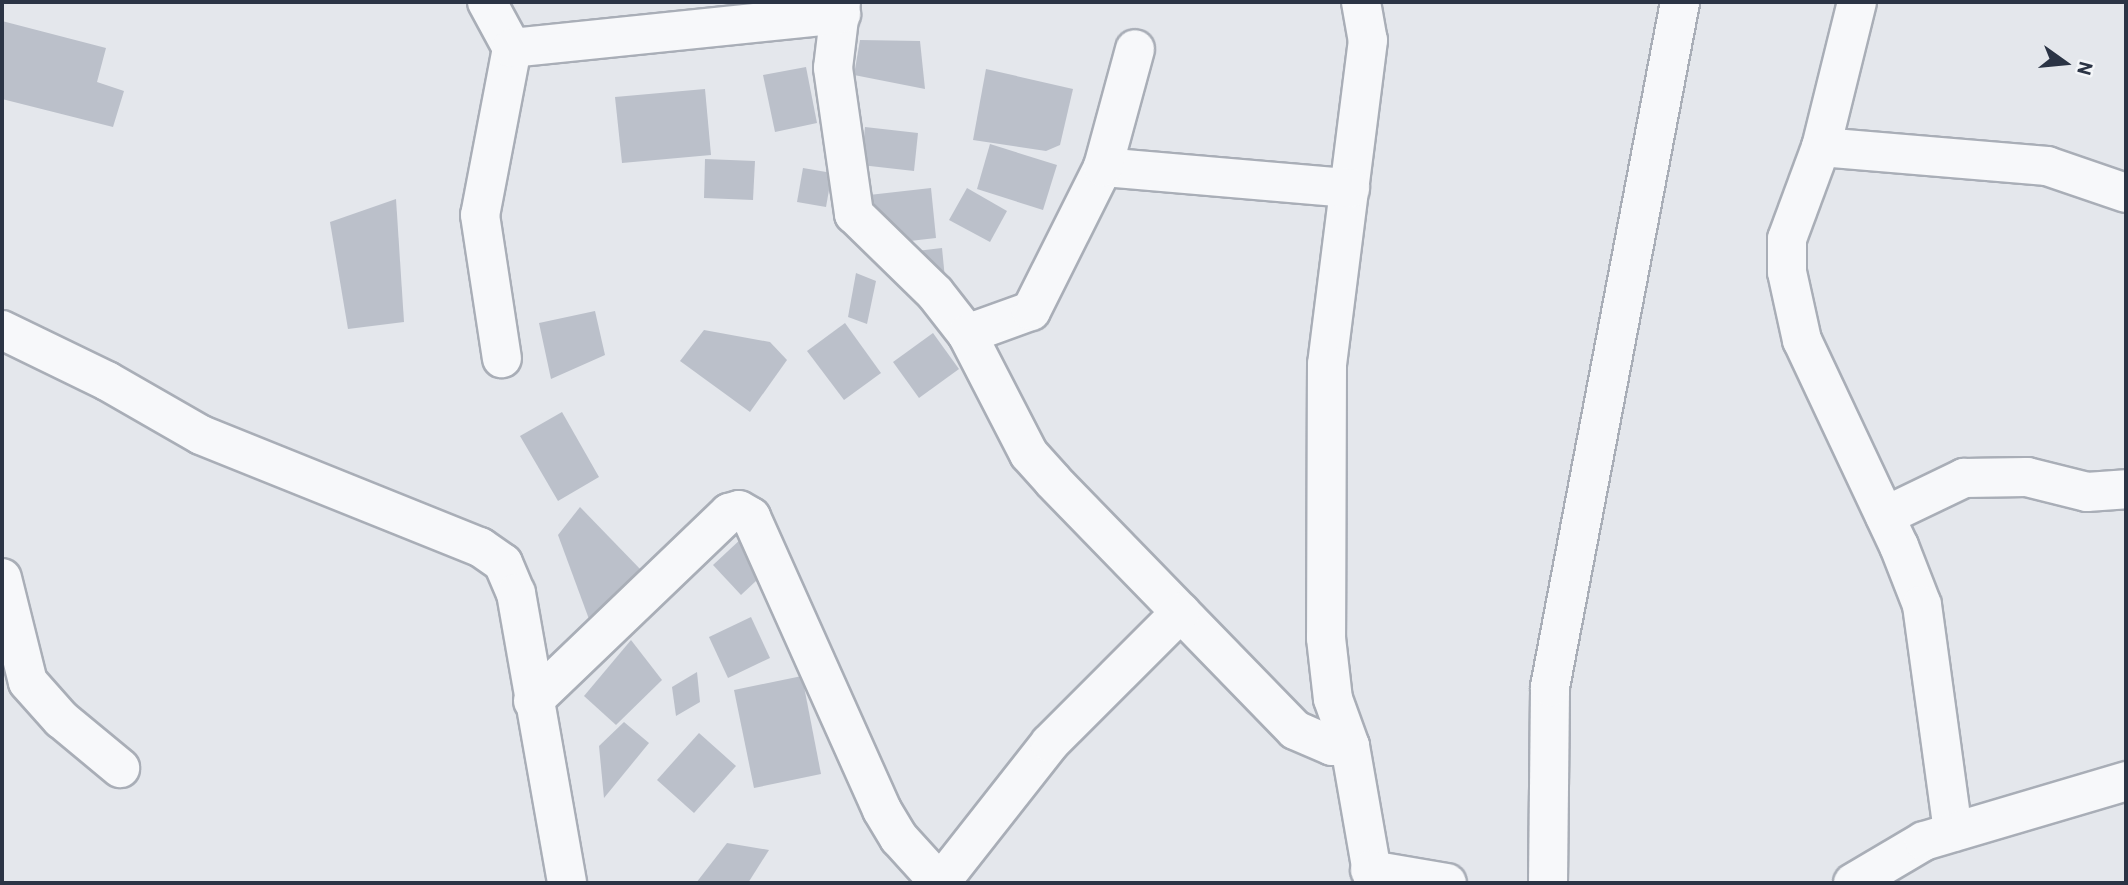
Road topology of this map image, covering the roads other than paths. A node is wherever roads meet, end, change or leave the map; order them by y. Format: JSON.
{"nodes":[{"id":1,"x":488,"y":2,"type":"edge"},
{"id":2,"x":1360,"y":2,"type":"edge"},
{"id":3,"x":1680,"y":2,"type":"edge"},
{"id":4,"x":1857,"y":2,"type":"edge"},
{"id":5,"x":841,"y":8,"type":"edge"},
{"id":6,"x":512,"y":48,"type":"junction"},
{"id":7,"x":1135,"y":49,"type":"dead end"},
{"id":8,"x":1821,"y":147,"type":"junction"},
{"id":9,"x":1103,"y":167,"type":"junction"},
{"id":10,"x":1350,"y":188,"type":"junction"},
{"id":11,"x":2126,"y":192,"type":"edge"},
{"id":12,"x":2,"y":330,"type":"edge"},
{"id":13,"x":967,"y":334,"type":"junction"},
{"id":14,"x":502,"y":358,"type":"dead end"},
{"id":15,"x":2126,"y":489,"type":"edge"},
{"id":16,"x":1885,"y":516,"type":"junction"},
{"id":17,"x":2,"y":578,"type":"edge"},
{"id":18,"x":1181,"y":612,"type":"junction"},
{"id":19,"x":533,"y":701,"type":"junction"},
{"id":20,"x":1350,"y":746,"type":"junction"},
{"id":21,"x":120,"y":768,"type":"dead end"},
{"id":22,"x":2126,"y":781,"type":"edge"},
{"id":23,"x":1953,"y":832,"type":"junction"},
{"id":24,"x":1372,"y":877,"type":"edge"},
{"id":25,"x":566,"y":883,"type":"edge"},
{"id":26,"x":940,"y":883,"type":"edge"},
{"id":27,"x":1447,"y":883,"type":"edge"},
{"id":28,"x":1548,"y":883,"type":"edge"},
{"id":29,"x":1853,"y":883,"type":"edge"}],
"edges":[{"from":1,"to":6,"type":"street"},
{"from":2,"to":10,"type":"street"},
{"from":3,"to":28,"type":"street"},
{"from":4,"to":8,"type":"street"},
{"from":5,"to":6,"type":"street"},
{"from":5,"to":13,"type":"street"},
{"from":6,"to":14,"type":"street"},
{"from":7,"to":9,"type":"street"},
{"from":8,"to":11,"type":"street"},
{"from":8,"to":16,"type":"street"},
{"from":9,"to":10,"type":"street"},
{"from":9,"to":13,"type":"street"},
{"from":10,"to":20,"type":"street"},
{"from":12,"to":19,"type":"street"},
{"from":13,"to":18,"type":"street"},
{"from":15,"to":16,"type":"street"},
{"from":16,"to":23,"type":"street"},
{"from":17,"to":21,"type":"street"},
{"from":18,"to":20,"type":"street"},
{"from":18,"to":26,"type":"street"},
{"from":19,"to":25,"type":"street"},
{"from":19,"to":26,"type":"street"},
{"from":20,"to":24,"type":"street"},
{"from":22,"to":23,"type":"street"},
{"from":23,"to":29,"type":"street"},
{"from":24,"to":27,"type":"street"}]}
